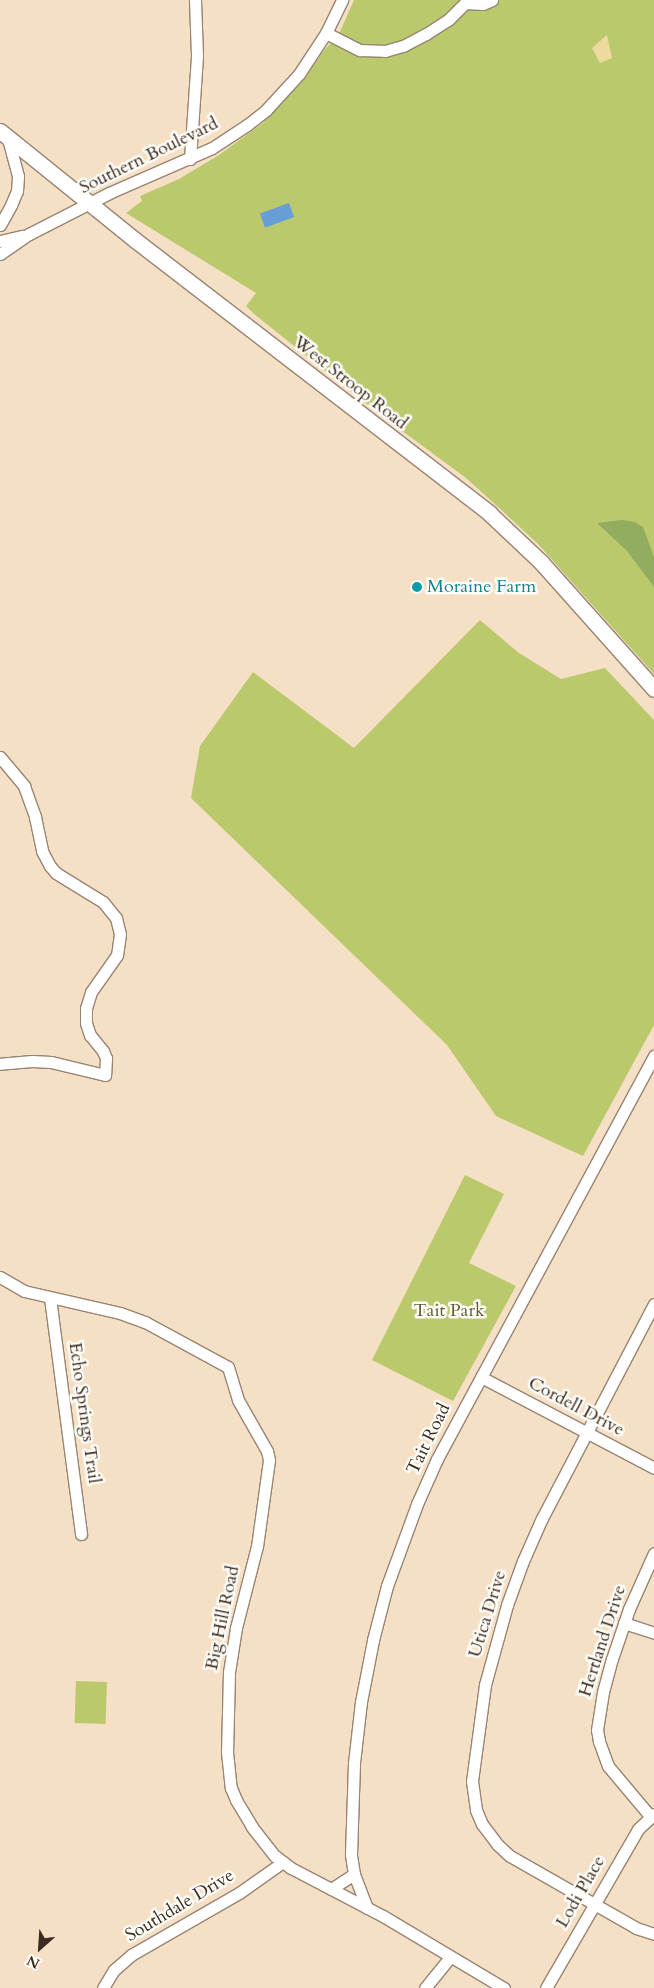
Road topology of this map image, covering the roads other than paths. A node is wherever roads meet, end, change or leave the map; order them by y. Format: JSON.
{"nodes":[{"id":1,"x":195,"y":0,"type":"edge"},
{"id":2,"x":342,"y":0,"type":"edge"},
{"id":3,"x":492,"y":0,"type":"edge"},
{"id":4,"x":466,"y":1,"type":"edge"},
{"id":5,"x":326,"y":33,"type":"junction"},
{"id":6,"x":4,"y":135,"type":"edge"},
{"id":7,"x":190,"y":159,"type":"junction"},
{"id":8,"x":90,"y":204,"type":"junction"},
{"id":9,"x":0,"y":225,"type":"edge"},
{"id":10,"x":29,"y":234,"type":"junction"},
{"id":11,"x":0,"y":241,"type":"edge"},
{"id":12,"x":0,"y":254,"type":"edge"},
{"id":13,"x":654,"y":689,"type":"edge"},
{"id":14,"x":0,"y":757,"type":"edge"},
{"id":15,"x":654,"y":1056,"type":"edge"},
{"id":16,"x":0,"y":1064,"type":"edge"},
{"id":17,"x":0,"y":1277,"type":"edge"},
{"id":18,"x":50,"y":1298,"type":"junction"},
{"id":19,"x":654,"y":1304,"type":"edge"},
{"id":20,"x":481,"y":1377,"type":"junction"},
{"id":21,"x":587,"y":1432,"type":"junction"},
{"id":22,"x":654,"y":1468,"type":"edge"},
{"id":23,"x":82,"y":1534,"type":"dead end"},
{"id":24,"x":654,"y":1553,"type":"edge"},
{"id":25,"x":624,"y":1623,"type":"junction"},
{"id":26,"x":654,"y":1634,"type":"edge"},
{"id":27,"x":652,"y":1815,"type":"edge"},
{"id":28,"x":283,"y":1862,"type":"junction"},
{"id":29,"x":354,"y":1874,"type":"junction"},
{"id":30,"x":331,"y":1889,"type":"junction"},
{"id":31,"x":594,"y":1904,"type":"junction"},
{"id":32,"x":367,"y":1908,"type":"junction"},
{"id":33,"x":654,"y":1934,"type":"edge"},
{"id":34,"x":450,"y":1957,"type":"junction"},
{"id":35,"x":103,"y":1988,"type":"edge"},
{"id":36,"x":425,"y":1988,"type":"edge"},
{"id":37,"x":504,"y":1988,"type":"edge"},
{"id":38,"x":546,"y":1988,"type":"edge"}],
"edges":[{"from":1,"to":7,"type":"street"},
{"from":2,"to":5,"type":"street","name":"Southern Boulevard"},
{"from":3,"to":4,"type":"street"},
{"from":4,"to":5,"type":"street"},
{"from":5,"to":7,"type":"street","name":"Southern Boulevard"},
{"from":6,"to":8,"type":"main road","name":"West Stroop Road"},
{"from":6,"to":9,"type":"street"},
{"from":7,"to":8,"type":"street","name":"Southern Boulevard"},
{"from":8,"to":10,"type":"street","name":"Southern Boulevard"},
{"from":8,"to":13,"type":"main road","name":"West Stroop Road"},
{"from":10,"to":11,"type":"street","name":"Southern Boulevard"},
{"from":10,"to":12,"type":"street","name":"Southern Boulevard"},
{"from":14,"to":16,"type":"street"},
{"from":15,"to":20,"type":"street","name":"Tait Road"},
{"from":17,"to":18,"type":"street","name":"Big Hill Road"},
{"from":18,"to":23,"type":"street","name":"Echo Springs Trail"},
{"from":18,"to":28,"type":"street","name":"Big Hill Road"},
{"from":19,"to":21,"type":"street","name":"Utica Drive"},
{"from":20,"to":21,"type":"street","name":"Cordell Drive"},
{"from":20,"to":29,"type":"street","name":"Tait Road"},
{"from":21,"to":22,"type":"street","name":"Cordell Drive"},
{"from":21,"to":31,"type":"street","name":"Utica Drive"},
{"from":24,"to":25,"type":"street","name":"Hertland Drive"},
{"from":25,"to":26,"type":"street"},
{"from":25,"to":27,"type":"street","name":"Hertland Drive"},
{"from":27,"to":31,"type":"street","name":"Lodi Place"},
{"from":28,"to":30,"type":"street","name":"Big Hill Road"},
{"from":28,"to":35,"type":"street","name":"Southdale Drive"},
{"from":29,"to":30,"type":"street"},
{"from":29,"to":32,"type":"street","name":"Tait Road"},
{"from":30,"to":32,"type":"street","name":"Big Hill Road"},
{"from":31,"to":33,"type":"street","name":"Utica Drive"},
{"from":31,"to":38,"type":"street","name":"Lodi Place"},
{"from":32,"to":34,"type":"street","name":"Big Hill Road"},
{"from":34,"to":36,"type":"street"},
{"from":34,"to":37,"type":"street","name":"Big Hill Road"}]}
